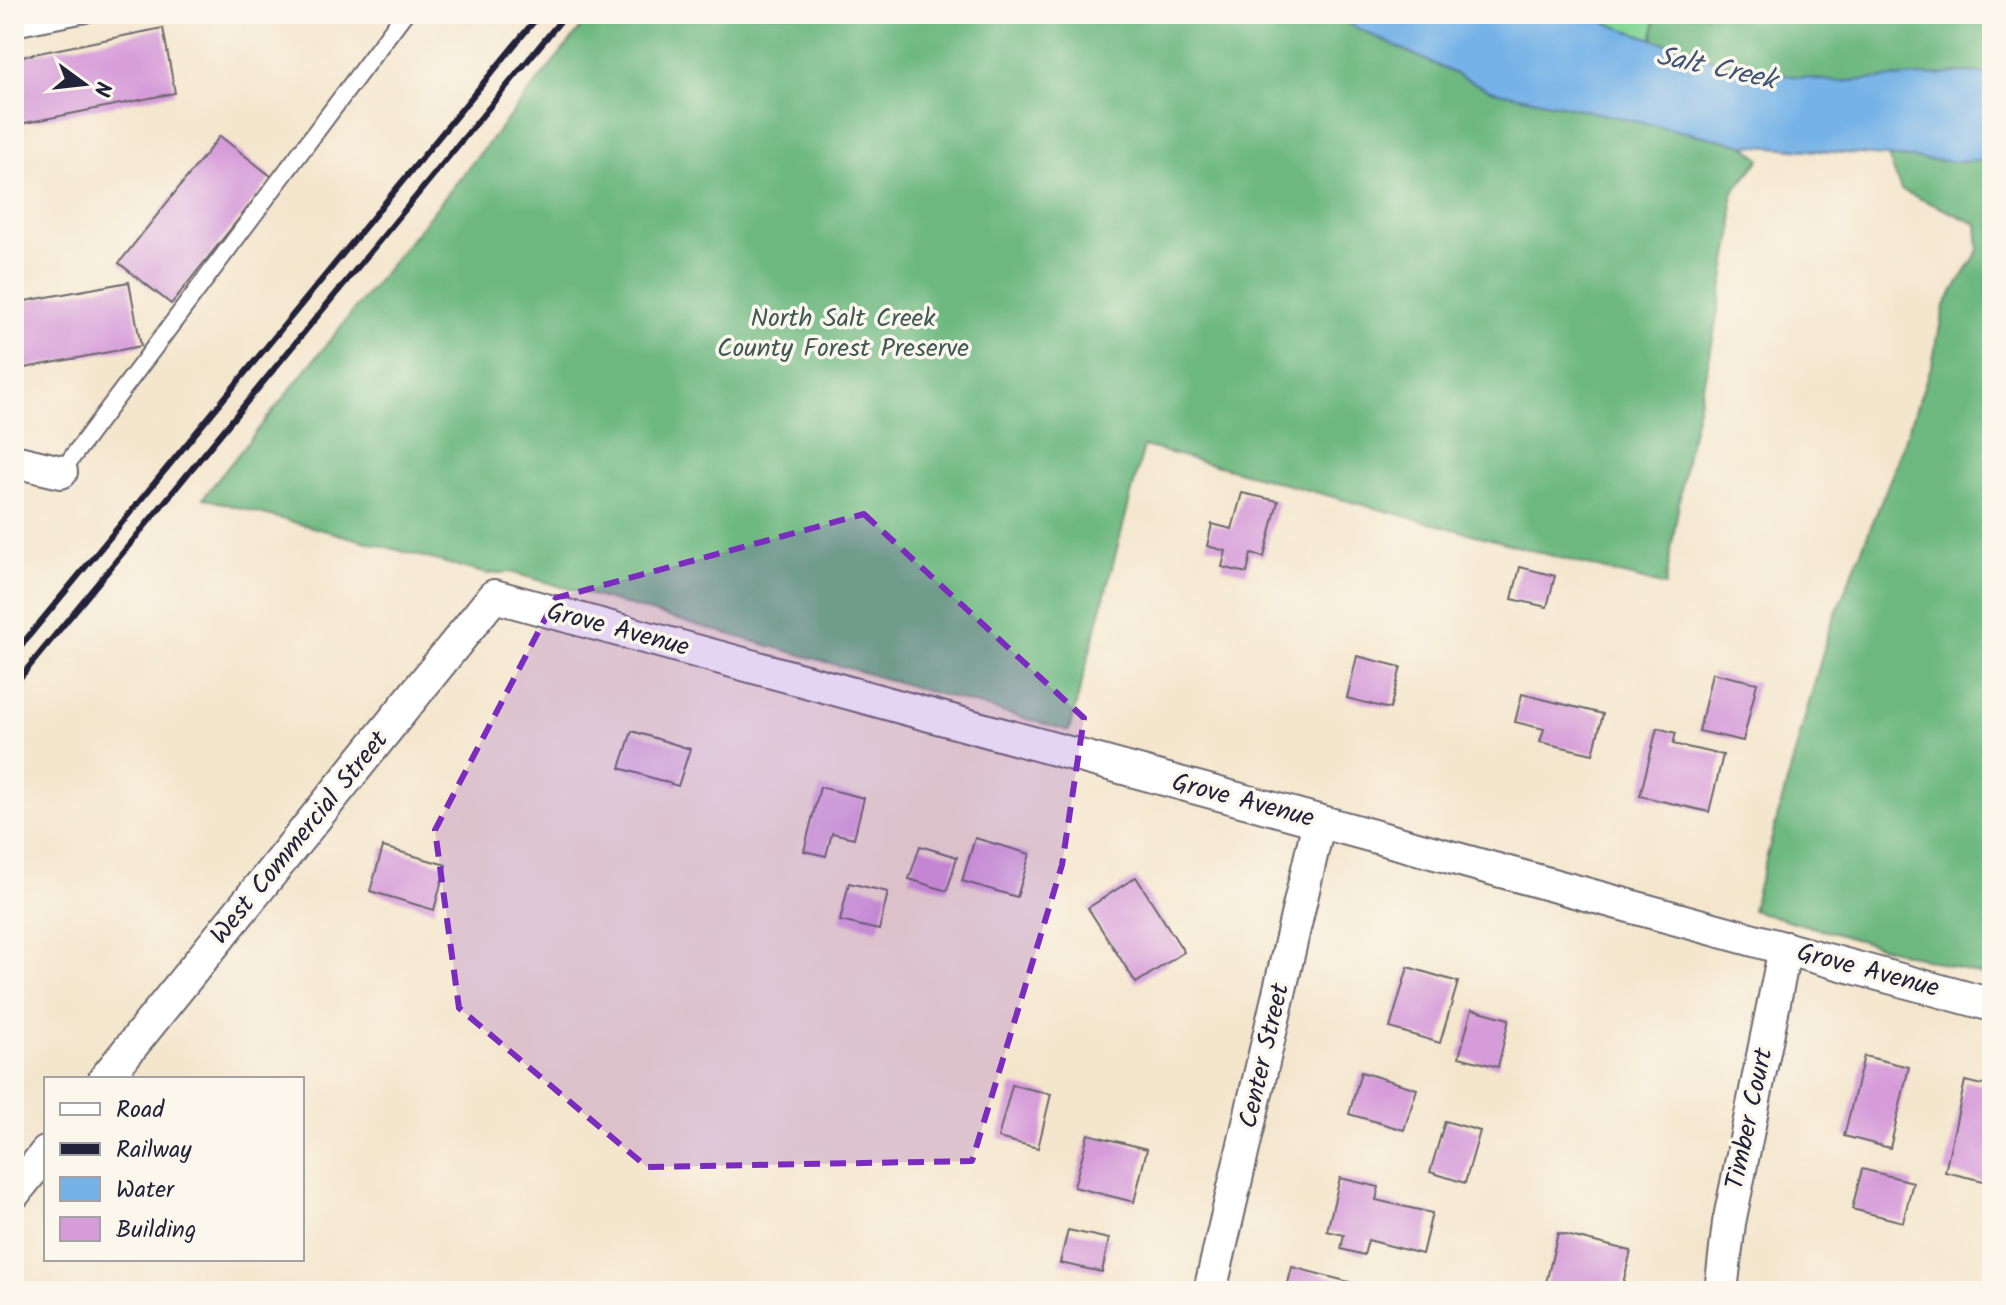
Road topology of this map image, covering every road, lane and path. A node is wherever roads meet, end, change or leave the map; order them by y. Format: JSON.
{"nodes":[{"id":1,"x":86,"y":14,"type":"edge"},
{"id":2,"x":404,"y":14,"type":"edge"},
{"id":3,"x":14,"y":28,"type":"edge"},
{"id":4,"x":14,"y":461,"type":"edge"},
{"id":5,"x":61,"y":472,"type":"joint"},
{"id":6,"x":494,"y":596,"type":"joint"},
{"id":7,"x":1319,"y":821,"type":"junction"},
{"id":8,"x":1785,"y":948,"type":"junction"},
{"id":9,"x":1992,"y":1005,"type":"edge"},
{"id":10,"x":107,"y":1077,"type":"edge"},
{"id":11,"x":44,"y":1156,"type":"edge"},
{"id":12,"x":14,"y":1193,"type":"edge"},
{"id":13,"x":1210,"y":1291,"type":"edge"},
{"id":14,"x":1721,"y":1291,"type":"edge"}],
"edges":[{"from":1,"to":3,"type":"lane"},
{"from":2,"to":5,"type":"lane"},
{"from":4,"to":5,"type":"street"},
{"from":6,"to":7,"type":"street","name":"Grove Avenue"},
{"from":6,"to":10,"type":"street","name":"West Commercial Street"},
{"from":7,"to":8,"type":"street","name":"Grove Avenue"},
{"from":7,"to":13,"type":"street","name":"Center Street"},
{"from":8,"to":9,"type":"street","name":"Grove Avenue"},
{"from":8,"to":14,"type":"street","name":"Timber Court"},
{"from":11,"to":12,"type":"street"}]}
